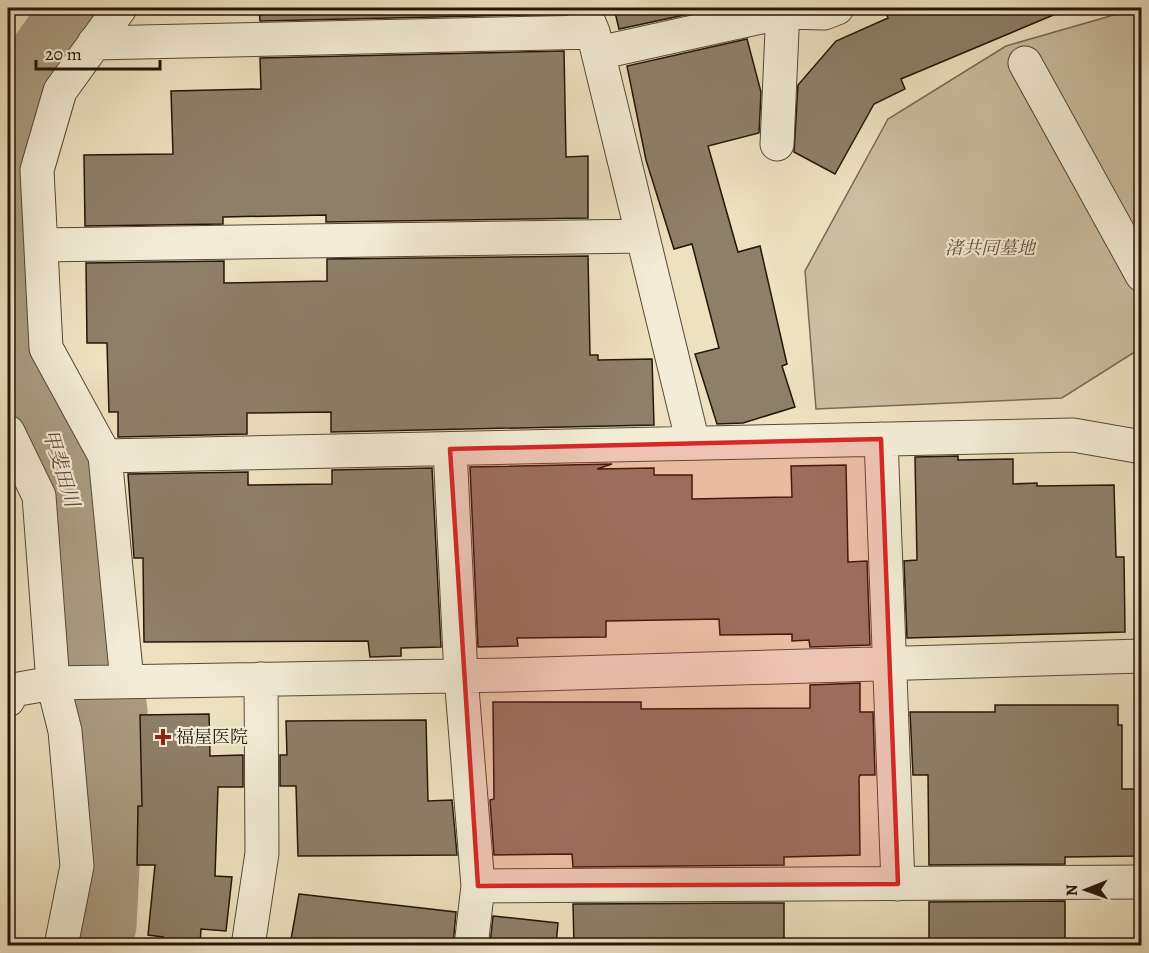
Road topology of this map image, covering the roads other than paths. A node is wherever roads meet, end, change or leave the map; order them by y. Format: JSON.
{"nodes":[{"id":1,"x":120,"y":8,"type":"edge"},
{"id":2,"x":837,"y":8,"type":"edge"},
{"id":3,"x":784,"y":10,"type":"edge"},
{"id":4,"x":591,"y":31,"type":"edge"},
{"id":5,"x":94,"y":43,"type":"junction"},
{"id":6,"x":1025,"y":63,"type":"dead end"},
{"id":7,"x":777,"y":144,"type":"dead end"},
{"id":8,"x":641,"y":236,"type":"junction"},
{"id":9,"x":40,"y":245,"type":"junction"},
{"id":10,"x":1142,"y":275,"type":"edge"},
{"id":11,"x":8,"y":432,"type":"edge"},
{"id":12,"x":881,"y":439,"type":"junction"},
{"id":13,"x":693,"y":443,"type":"junction"},
{"id":14,"x":1142,"y":447,"type":"edge"},
{"id":15,"x":450,"y":449,"type":"junction"},
{"id":16,"x":105,"y":456,"type":"junction"},
{"id":17,"x":1142,"y":656,"type":"edge"},
{"id":18,"x":889,"y":664,"type":"junction"},
{"id":19,"x":461,"y":676,"type":"junction"},
{"id":20,"x":261,"y":679,"type":"junction"},
{"id":21,"x":121,"y":682,"type":"junction"},
{"id":22,"x":61,"y":683,"type":"junction"},
{"id":23,"x":8,"y":700,"type":"edge"},
{"id":24,"x":1142,"y":882,"type":"edge"},
{"id":25,"x":898,"y":884,"type":"junction"},
{"id":26,"x":478,"y":886,"type":"junction"},
{"id":27,"x":61,"y":945,"type":"edge"},
{"id":28,"x":248,"y":945,"type":"edge"},
{"id":29,"x":471,"y":945,"type":"edge"}],
"edges":[{"from":1,"to":5,"type":"street"},
{"from":2,"to":3,"type":"street"},
{"from":3,"to":4,"type":"street"},
{"from":3,"to":7,"type":"street"},
{"from":4,"to":5,"type":"street"},
{"from":4,"to":8,"type":"street"},
{"from":5,"to":9,"type":"street"},
{"from":6,"to":10,"type":"street"},
{"from":8,"to":9,"type":"street"},
{"from":8,"to":13,"type":"street"},
{"from":9,"to":16,"type":"street"},
{"from":11,"to":22,"type":"street"},
{"from":12,"to":13,"type":"street"},
{"from":12,"to":14,"type":"street"},
{"from":12,"to":18,"type":"street"},
{"from":13,"to":15,"type":"street"},
{"from":15,"to":16,"type":"street"},
{"from":15,"to":19,"type":"street"},
{"from":16,"to":21,"type":"street"},
{"from":17,"to":18,"type":"street"},
{"from":18,"to":19,"type":"street"},
{"from":18,"to":25,"type":"street"},
{"from":19,"to":20,"type":"street"},
{"from":19,"to":26,"type":"street"},
{"from":20,"to":21,"type":"street"},
{"from":20,"to":28,"type":"street"},
{"from":21,"to":22,"type":"street"},
{"from":22,"to":23,"type":"street"},
{"from":22,"to":27,"type":"street"},
{"from":24,"to":25,"type":"street"},
{"from":25,"to":26,"type":"street"},
{"from":26,"to":29,"type":"street"}]}
